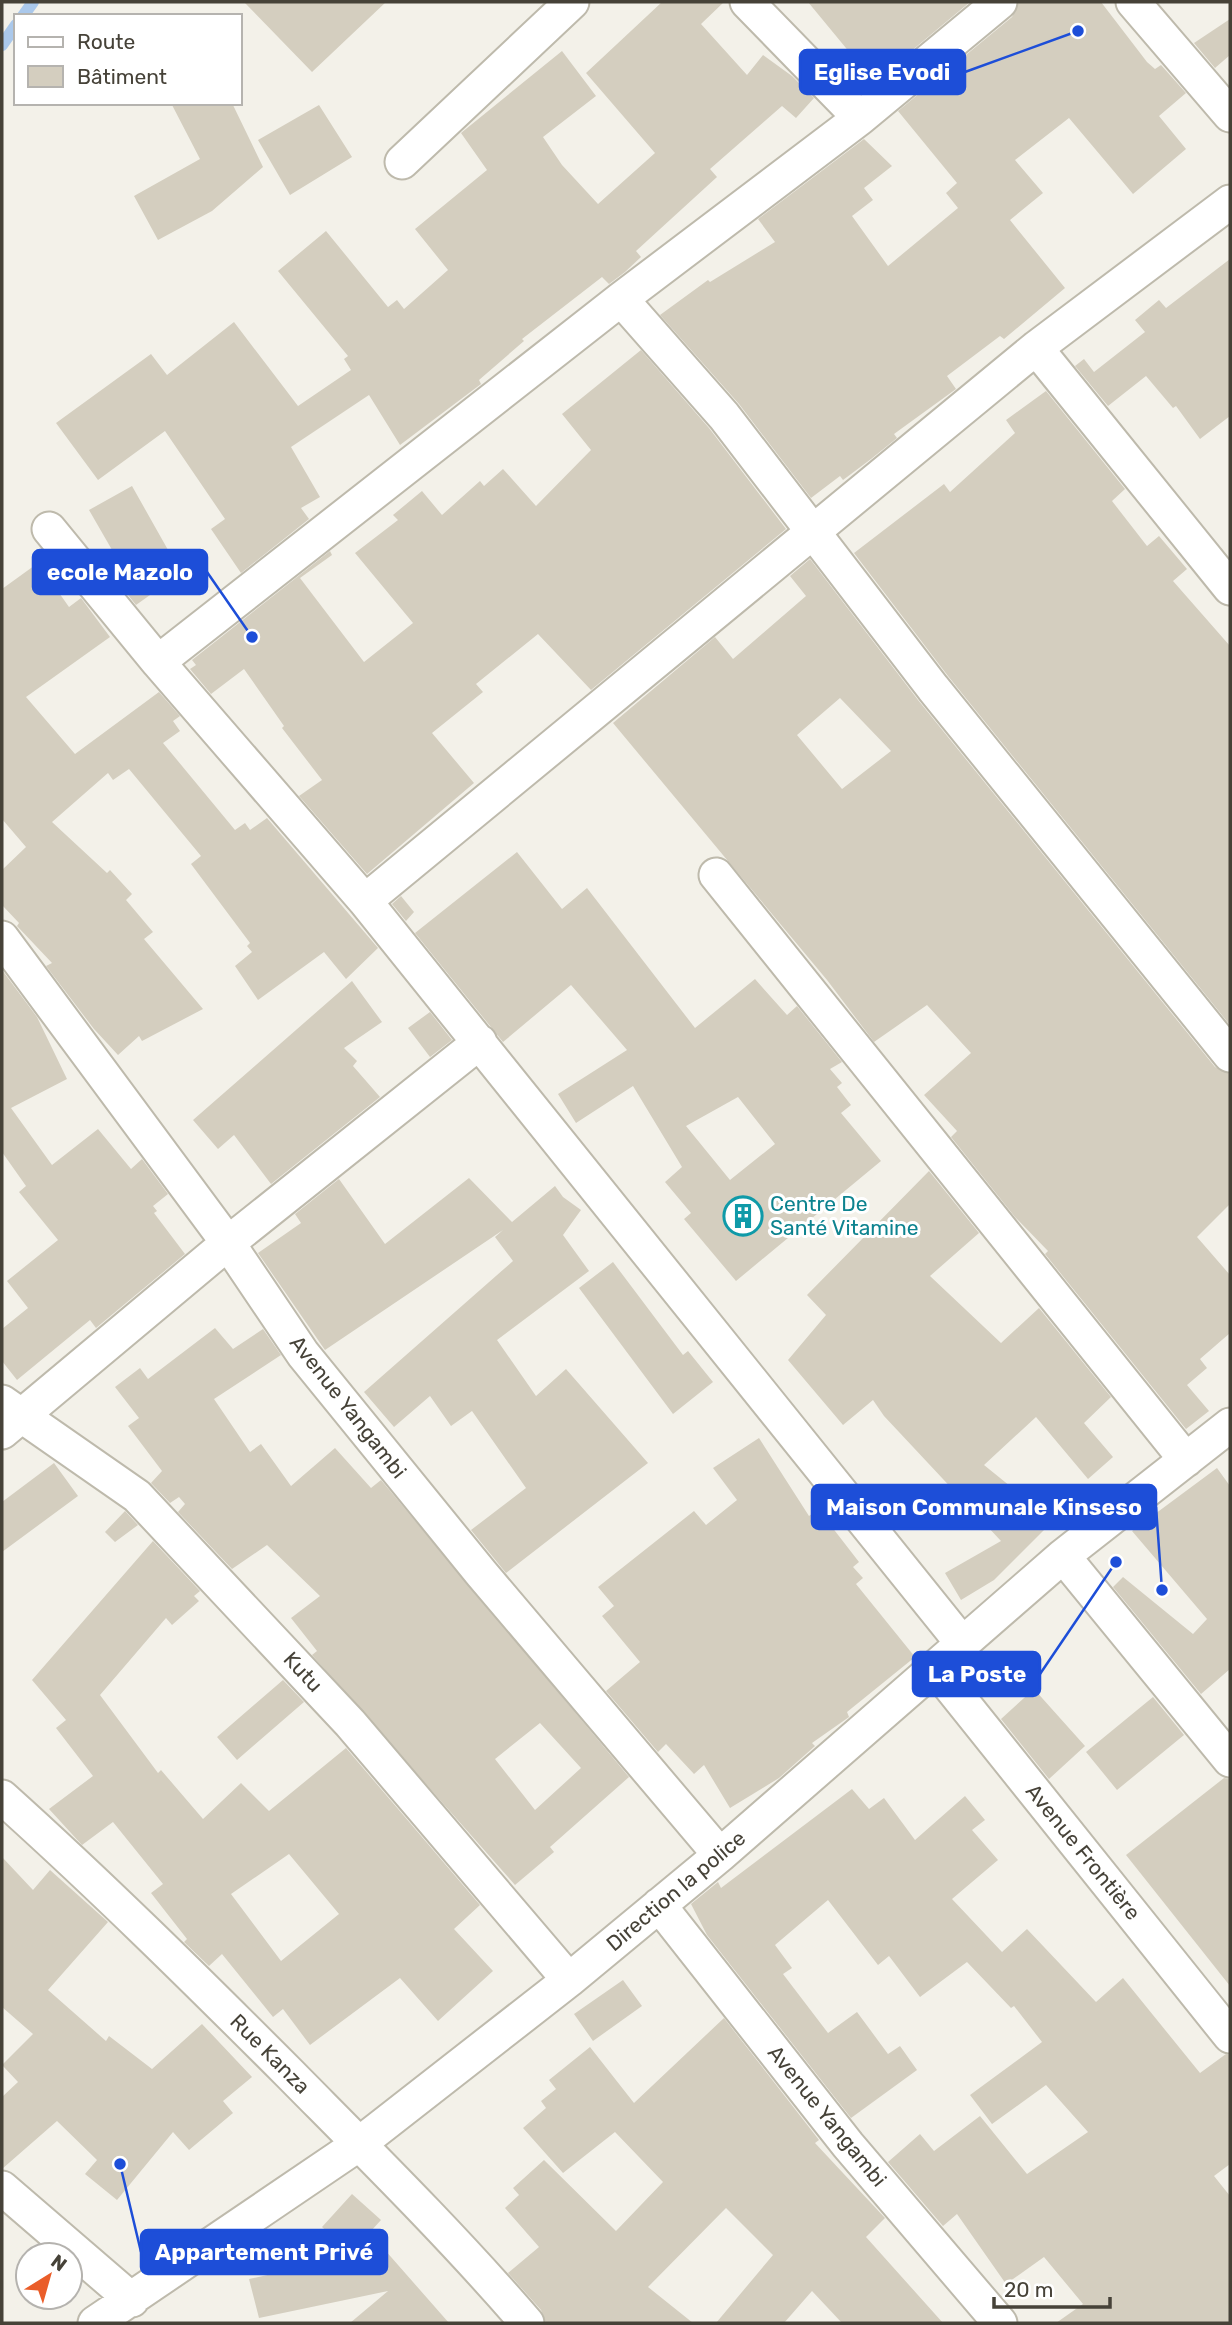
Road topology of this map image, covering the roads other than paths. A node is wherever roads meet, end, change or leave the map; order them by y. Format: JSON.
{"nodes":[{"id":1,"x":572,"y":2,"type":"edge"},
{"id":2,"x":747,"y":2,"type":"edge"},
{"id":3,"x":1000,"y":2,"type":"edge"},
{"id":4,"x":1133,"y":2,"type":"edge"},
{"id":5,"x":1230,"y":115,"type":"edge"},
{"id":6,"x":860,"y":118,"type":"junction"},
{"id":7,"x":402,"y":162,"type":"dead end"},
{"id":8,"x":1230,"y":202,"type":"edge"},
{"id":9,"x":621,"y":299,"type":"junction"},
{"id":10,"x":1036,"y":348,"type":"junction"},
{"id":11,"x":49,"y":529,"type":"dead end"},
{"id":12,"x":811,"y":532,"type":"junction"},
{"id":13,"x":1230,"y":588,"type":"edge"},
{"id":14,"x":158,"y":662,"type":"junction"},
{"id":15,"x":716,"y":875,"type":"dead end"},
{"id":16,"x":365,"y":901,"type":"junction"},
{"id":17,"x":2,"y":938,"type":"edge"},
{"id":18,"x":480,"y":1042,"type":"junction"},
{"id":19,"x":1230,"y":1055,"type":"edge"},
{"id":20,"x":228,"y":1242,"type":"junction"},
{"id":21,"x":9,"y":1416,"type":"edge"},
{"id":22,"x":1230,"y":1425,"type":"edge"},
{"id":23,"x":1186,"y":1460,"type":"junction"},
{"id":24,"x":1063,"y":1556,"type":"junction"},
{"id":25,"x":962,"y":1643,"type":"junction"},
{"id":26,"x":936,"y":1669,"type":"junction"},
{"id":27,"x":1230,"y":1760,"type":"edge"},
{"id":28,"x":2,"y":1797,"type":"edge"},
{"id":29,"x":720,"y":1855,"type":"junction"},
{"id":30,"x":659,"y":1905,"type":"junction"},
{"id":31,"x":569,"y":1980,"type":"junction"},
{"id":32,"x":1230,"y":2036,"type":"edge"},
{"id":33,"x":359,"y":2144,"type":"junction"},
{"id":34,"x":2,"y":2188,"type":"edge"},
{"id":35,"x":132,"y":2300,"type":"junction"},
{"id":36,"x":95,"y":2323,"type":"edge"},
{"id":37,"x":527,"y":2323,"type":"edge"},
{"id":38,"x":1000,"y":2323,"type":"edge"}],
"edges":[{"from":1,"to":7,"type":"street"},
{"from":2,"to":6,"type":"street"},
{"from":3,"to":6,"type":"street"},
{"from":4,"to":5,"type":"street"},
{"from":6,"to":9,"type":"street"},
{"from":8,"to":10,"type":"street"},
{"from":9,"to":12,"type":"street"},
{"from":9,"to":14,"type":"street"},
{"from":10,"to":12,"type":"street"},
{"from":10,"to":13,"type":"street"},
{"from":11,"to":14,"type":"street"},
{"from":12,"to":16,"type":"street"},
{"from":12,"to":19,"type":"street"},
{"from":14,"to":16,"type":"street"},
{"from":15,"to":23,"type":"street"},
{"from":16,"to":18,"type":"street"},
{"from":17,"to":20,"type":"street","name":"Avenue Yangambi"},
{"from":18,"to":20,"type":"street"},
{"from":18,"to":25,"type":"street"},
{"from":20,"to":21,"type":"street"},
{"from":20,"to":29,"type":"street","name":"Avenue Yangambi"},
{"from":21,"to":31,"type":"street","name":"Kutu"},
{"from":22,"to":23,"type":"street","name":"Direction la police"},
{"from":23,"to":24,"type":"street","name":"Direction la police"},
{"from":24,"to":25,"type":"street","name":"Direction la police"},
{"from":24,"to":27,"type":"street"},
{"from":25,"to":26,"type":"street","name":"Direction la police"},
{"from":26,"to":29,"type":"street","name":"Direction la police"},
{"from":26,"to":32,"type":"street","name":"Avenue Frontière"},
{"from":28,"to":33,"type":"street","name":"Rue Kanza"},
{"from":29,"to":30,"type":"street","name":"Direction la police"},
{"from":30,"to":31,"type":"street","name":"Direction la police"},
{"from":30,"to":38,"type":"street","name":"Avenue Yangambi"},
{"from":31,"to":33,"type":"street","name":"Direction la police"},
{"from":33,"to":35,"type":"street","name":"Direction la police"},
{"from":33,"to":37,"type":"street","name":"Rue Kanza"},
{"from":34,"to":35,"type":"street"},
{"from":35,"to":36,"type":"street","name":"Direction la police"}]}
